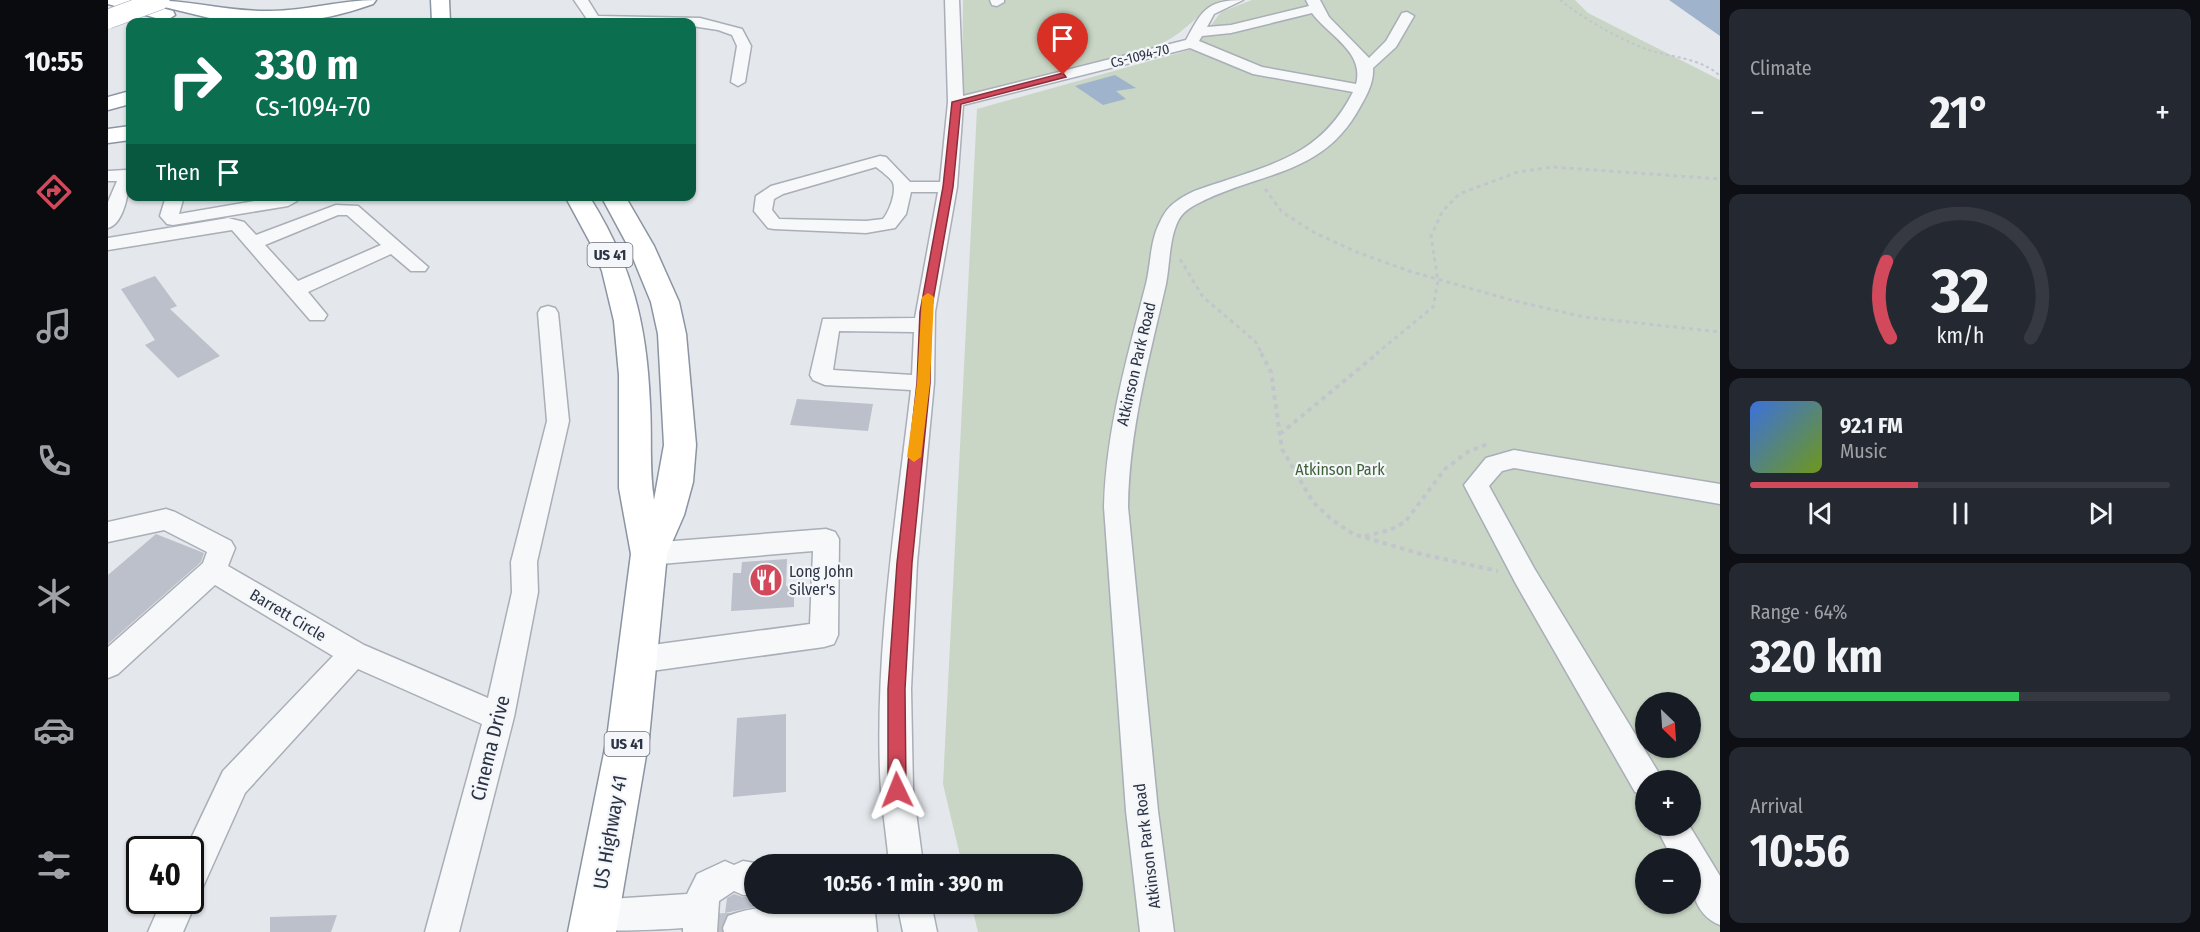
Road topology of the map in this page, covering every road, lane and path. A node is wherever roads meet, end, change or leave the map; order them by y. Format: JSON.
{"nodes":[{"id":1,"x":112,"y":0,"type":"edge"},
{"id":2,"x":367,"y":0,"type":"edge"},
{"id":3,"x":440,"y":0,"type":"edge"},
{"id":4,"x":581,"y":0,"type":"edge"},
{"id":5,"x":952,"y":0,"type":"edge"},
{"id":6,"x":1236,"y":0,"type":"edge"},
{"id":7,"x":1560,"y":0,"type":"edge"},
{"id":8,"x":154,"y":3,"type":"edge"},
{"id":9,"x":1314,"y":4,"type":"edge"},
{"id":10,"x":108,"y":13,"type":"edge"},
{"id":11,"x":1407,"y":16,"type":"dead end"},
{"id":12,"x":199,"y":17,"type":"edge"},
{"id":13,"x":171,"y":18,"type":"edge"},
{"id":14,"x":441,"y":18,"type":"edge"},
{"id":15,"x":588,"y":18,"type":"edge"},
{"id":16,"x":108,"y":19,"type":"edge"},
{"id":17,"x":696,"y":23,"type":"edge"},
{"id":18,"x":1194,"y":37,"type":"junction"},
{"id":19,"x":1365,"y":66,"type":"junction"},
{"id":20,"x":1720,"y":76,"type":"edge"},
{"id":21,"x":738,"y":82,"type":"dead end"},
{"id":22,"x":1361,"y":89,"type":"junction"},
{"id":23,"x":126,"y":98,"type":"edge"},
{"id":24,"x":956,"y":102,"type":"junction"},
{"id":25,"x":108,"y":104,"type":"edge"},
{"id":26,"x":126,"y":132,"type":"edge"},
{"id":27,"x":108,"y":134,"type":"edge"},
{"id":28,"x":1260,"y":174,"type":"junction"},
{"id":29,"x":108,"y":176,"type":"edge"},
{"id":30,"x":1720,"y":179,"type":"edge"},
{"id":31,"x":903,"y":187,"type":"junction"},
{"id":32,"x":948,"y":187,"type":"junction"},
{"id":33,"x":174,"y":201,"type":"edge"},
{"id":34,"x":238,"y":201,"type":"edge"},
{"id":35,"x":287,"y":201,"type":"edge"},
{"id":36,"x":580,"y":201,"type":"edge"},
{"id":37,"x":616,"y":201,"type":"edge"},
{"id":38,"x":224,"y":210,"type":"edge"},
{"id":39,"x":108,"y":223,"type":"edge"},
{"id":40,"x":1166,"y":230,"type":"junction"},
{"id":41,"x":253,"y":243,"type":"junction"},
{"id":42,"x":108,"y":244,"type":"edge"},
{"id":43,"x":393,"y":246,"type":"junction"},
{"id":44,"x":418,"y":267,"type":"dead end"},
{"id":45,"x":1438,"y":281,"type":"junction"},
{"id":46,"x":295,"y":290,"type":"junction"},
{"id":47,"x":548,"y":313,"type":"dead end"},
{"id":48,"x":317,"y":315,"type":"dead end"},
{"id":49,"x":925,"y":325,"type":"junction"},
{"id":50,"x":1720,"y":332,"type":"edge"},
{"id":51,"x":923,"y":383,"type":"junction"},
{"id":52,"x":1280,"y":434,"type":"junction"},
{"id":53,"x":1720,"y":494,"type":"edge"},
{"id":54,"x":108,"y":532,"type":"edge"},
{"id":55,"x":649,"y":554,"type":"junction"},
{"id":56,"x":213,"y":570,"type":"junction"},
{"id":57,"x":1525,"y":576,"type":"junction"},
{"id":58,"x":354,"y":654,"type":"junction"},
{"id":59,"x":637,"y":660,"type":"junction"},
{"id":60,"x":108,"y":665,"type":"edge"},
{"id":61,"x":499,"y":717,"type":"junction"},
{"id":62,"x":1640,"y":770,"type":"edge"},
{"id":63,"x":1677,"y":836,"type":"edge"},
{"id":64,"x":204,"y":847,"type":"edge"},
{"id":65,"x":905,"y":854,"type":"edge"},
{"id":66,"x":741,"y":878,"type":"edge"},
{"id":67,"x":1720,"y":908,"type":"edge"},
{"id":68,"x":173,"y":914,"type":"edge"},
{"id":69,"x":858,"y":914,"type":"edge"},
{"id":70,"x":916,"y":914,"type":"edge"},
{"id":71,"x":593,"y":924,"type":"edge"},
{"id":72,"x":712,"y":926,"type":"edge"},
{"id":73,"x":165,"y":932,"type":"edge"},
{"id":74,"x":442,"y":932,"type":"edge"},
{"id":75,"x":842,"y":932,"type":"edge"},
{"id":76,"x":860,"y":932,"type":"edge"},
{"id":77,"x":920,"y":932,"type":"edge"},
{"id":78,"x":1157,"y":932,"type":"edge"}],
"edges":[{"from":1,"to":8,"type":"highway"},
{"from":2,"to":12,"type":"highway"},
{"from":3,"to":14,"type":"highway"},
{"from":4,"to":15,"type":"street"},
{"from":5,"to":24,"type":"street"},
{"from":6,"to":18,"type":"street"},
{"from":7,"to":20,"type":"path"},
{"from":8,"to":10,"type":"main road"},
{"from":8,"to":12,"type":"highway"},
{"from":8,"to":13,"type":"highway"},
{"from":8,"to":16,"type":"main road","bridge":true},
{"from":9,"to":18,"type":"street","name":"Cs-1094-70"},
{"from":9,"to":19,"type":"street"},
{"from":11,"to":19,"type":"street"},
{"from":17,"to":21,"type":"street"},
{"from":18,"to":22,"type":"street"},
{"from":18,"to":24,"type":"street","name":"Cs-1094-70"},
{"from":19,"to":22,"type":"street","name":"Atkinson Park Road"},
{"from":22,"to":28,"type":"street","name":"Atkinson Park Road"},
{"from":23,"to":25,"type":"highway"},
{"from":24,"to":32,"type":"street"},
{"from":26,"to":27,"type":"highway"},
{"from":28,"to":40,"type":"street","name":"Atkinson Park Road"},
{"from":28,"to":45,"type":"path"},
{"from":29,"to":39,"type":"street"},
{"from":30,"to":45,"type":"path"},
{"from":31,"to":31,"type":"street"},
{"from":31,"to":32,"type":"street"},
{"from":32,"to":49,"type":"street"},
{"from":33,"to":38,"type":"street"},
{"from":34,"to":38,"type":"street"},
{"from":35,"to":38,"type":"street"},
{"from":36,"to":55,"type":"highway","number":"US 41"},
{"from":37,"to":55,"type":"highway","number":"US 41"},
{"from":38,"to":41,"type":"street"},
{"from":38,"to":42,"type":"street"},
{"from":40,"to":52,"type":"path"},
{"from":40,"to":78,"type":"street","name":"Atkinson Park Road"},
{"from":41,"to":43,"type":"street"},
{"from":41,"to":46,"type":"street"},
{"from":43,"to":44,"type":"street"},
{"from":43,"to":46,"type":"street"},
{"from":45,"to":50,"type":"path"},
{"from":45,"to":52,"type":"path"},
{"from":46,"to":48,"type":"street"},
{"from":47,"to":61,"type":"street","name":"Cinema Drive"},
{"from":49,"to":51,"type":"street"},
{"from":49,"to":51,"type":"street"},
{"from":51,"to":65,"type":"street"},
{"from":52,"to":57,"type":"path"},
{"from":53,"to":57,"type":"street"},
{"from":54,"to":56,"type":"street"},
{"from":55,"to":59,"type":"highway","name":"US Highway 41","number":"US 41"},
{"from":55,"to":59,"type":"street"},
{"from":56,"to":58,"type":"street","name":"Barrett Circle"},
{"from":56,"to":60,"type":"street"},
{"from":57,"to":62,"type":"street"},
{"from":58,"to":61,"type":"street","name":"Barrett Circle"},
{"from":58,"to":64,"type":"street"},
{"from":59,"to":71,"type":"highway","name":"US Highway 41","number":"US 41"},
{"from":61,"to":74,"type":"street","name":"Cinema Drive"},
{"from":63,"to":67,"type":"street"},
{"from":66,"to":72,"type":"street"},
{"from":68,"to":73,"type":"street"},
{"from":69,"to":76,"type":"street"},
{"from":70,"to":77,"type":"street"},
{"from":71,"to":72,"type":"street"},
{"from":72,"to":75,"type":"street"}]}
